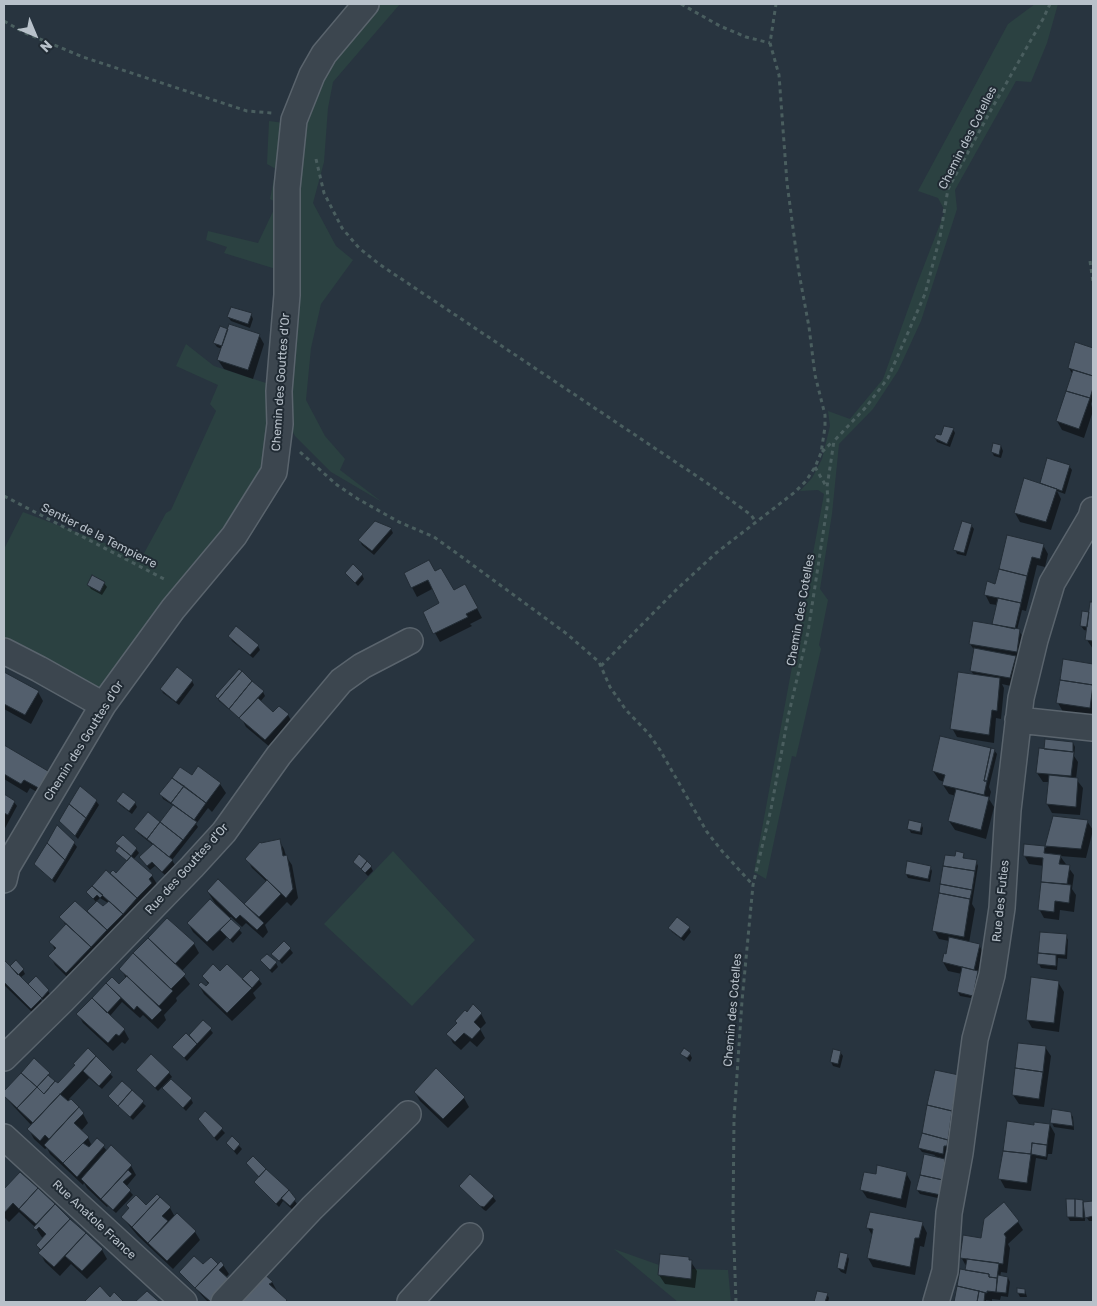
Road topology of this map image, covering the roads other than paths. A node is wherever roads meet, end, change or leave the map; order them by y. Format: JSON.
{"nodes":[{"id":1,"x":366,"y":4,"type":"edge"},
{"id":2,"x":1093,"y":510,"type":"edge"},
{"id":3,"x":410,"y":641,"type":"dead end"},
{"id":4,"x":4,"y":651,"type":"edge"},
{"id":5,"x":103,"y":705,"type":"junction"},
{"id":6,"x":1018,"y":720,"type":"junction"},
{"id":7,"x":1093,"y":728,"type":"edge"},
{"id":8,"x":4,"y":880,"type":"edge"},
{"id":9,"x":4,"y":1058,"type":"edge"},
{"id":10,"x":408,"y":1114,"type":"dead end"},
{"id":11,"x":4,"y":1137,"type":"edge"},
{"id":12,"x":470,"y":1236,"type":"dead end"},
{"id":13,"x":184,"y":1302,"type":"edge"},
{"id":14,"x":224,"y":1302,"type":"edge"},
{"id":15,"x":410,"y":1302,"type":"edge"},
{"id":16,"x":936,"y":1302,"type":"edge"}],
"edges":[{"from":1,"to":5,"type":"street","name":"Chemin des Gouttes d'Or"},
{"from":2,"to":6,"type":"street","name":"Rue des Futies"},
{"from":3,"to":9,"type":"street","name":"Rue des Gouttes d'Or"},
{"from":4,"to":5,"type":"street"},
{"from":5,"to":8,"type":"street","name":"Chemin des Gouttes d'Or"},
{"from":6,"to":7,"type":"street"},
{"from":6,"to":16,"type":"street","name":"Rue des Futies"},
{"from":10,"to":14,"type":"street"},
{"from":11,"to":13,"type":"street","name":"Rue Anatole France"},
{"from":12,"to":15,"type":"street"}]}
